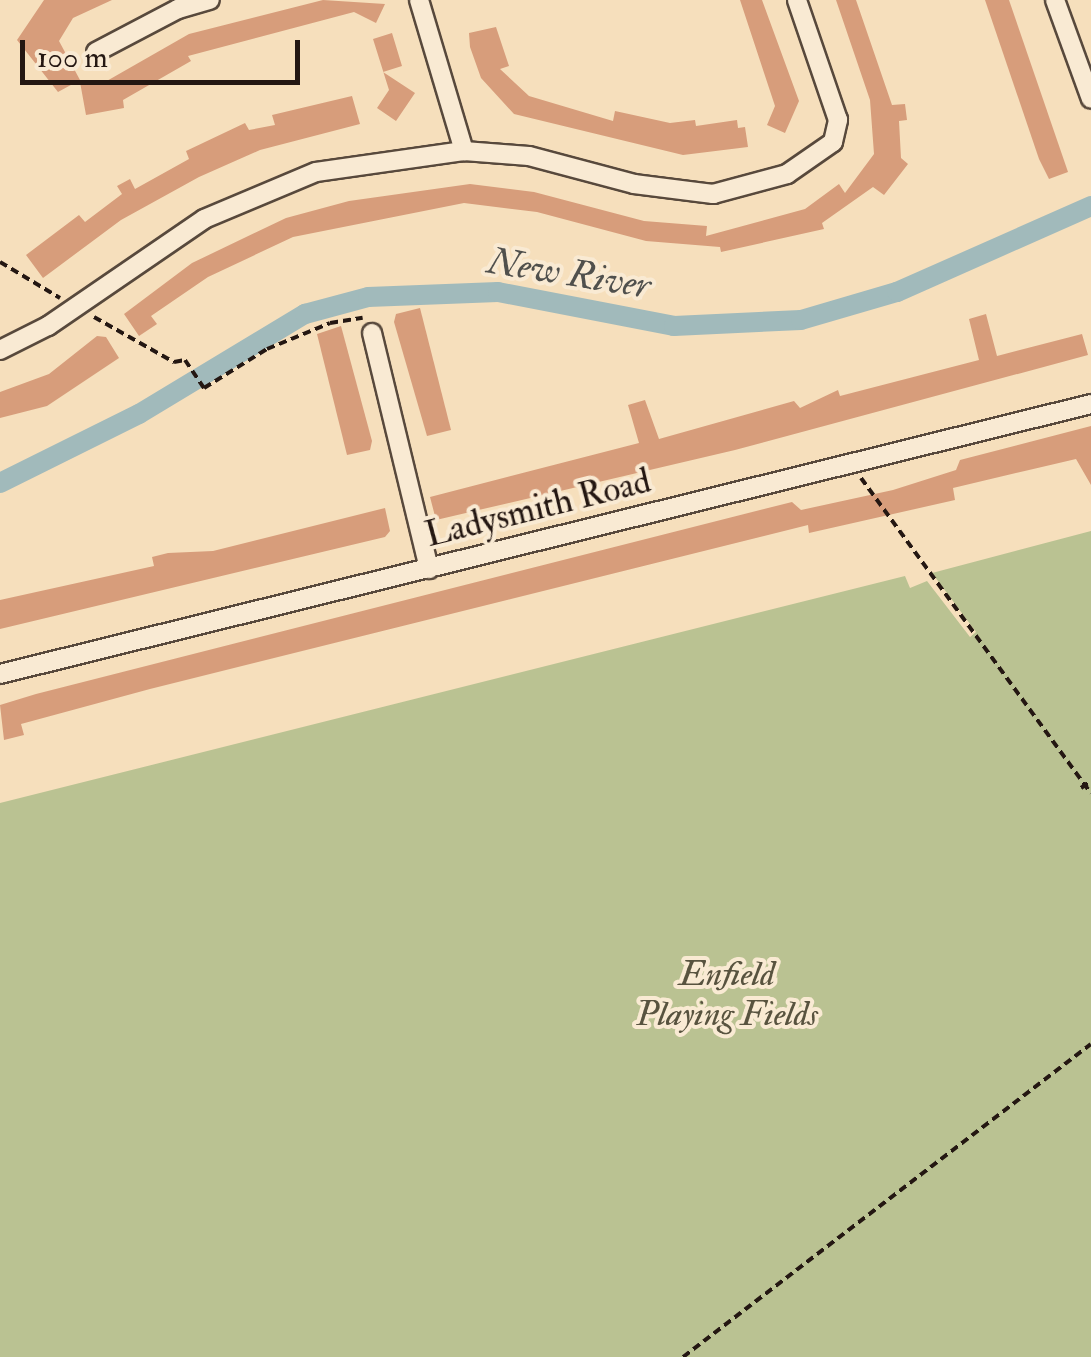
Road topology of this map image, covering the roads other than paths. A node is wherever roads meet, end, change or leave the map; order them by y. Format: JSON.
{"nodes":[{"id":1,"x":210,"y":0,"type":"edge"},
{"id":2,"x":419,"y":0,"type":"edge"},
{"id":3,"x":798,"y":0,"type":"edge"},
{"id":4,"x":1055,"y":0,"type":"edge"},
{"id":5,"x":96,"y":52,"type":"dead end"},
{"id":6,"x":1091,"y":99,"type":"edge"},
{"id":7,"x":464,"y":151,"type":"junction"},
{"id":8,"x":366,"y":326,"type":"road end"},
{"id":9,"x":0,"y":350,"type":"edge"},
{"id":10,"x":1091,"y":404,"type":"edge"},
{"id":11,"x":429,"y":569,"type":"junction"},
{"id":12,"x":0,"y":674,"type":"edge"}],
"edges":[{"from":1,"to":5,"type":"street"},
{"from":2,"to":7,"type":"street"},
{"from":3,"to":7,"type":"street"},
{"from":4,"to":6,"type":"street"},
{"from":7,"to":9,"type":"street"},
{"from":8,"to":11,"type":"street"},
{"from":10,"to":11,"type":"street","name":"Ladysmith Road"},
{"from":11,"to":12,"type":"street","name":"Ladysmith Road"}]}
